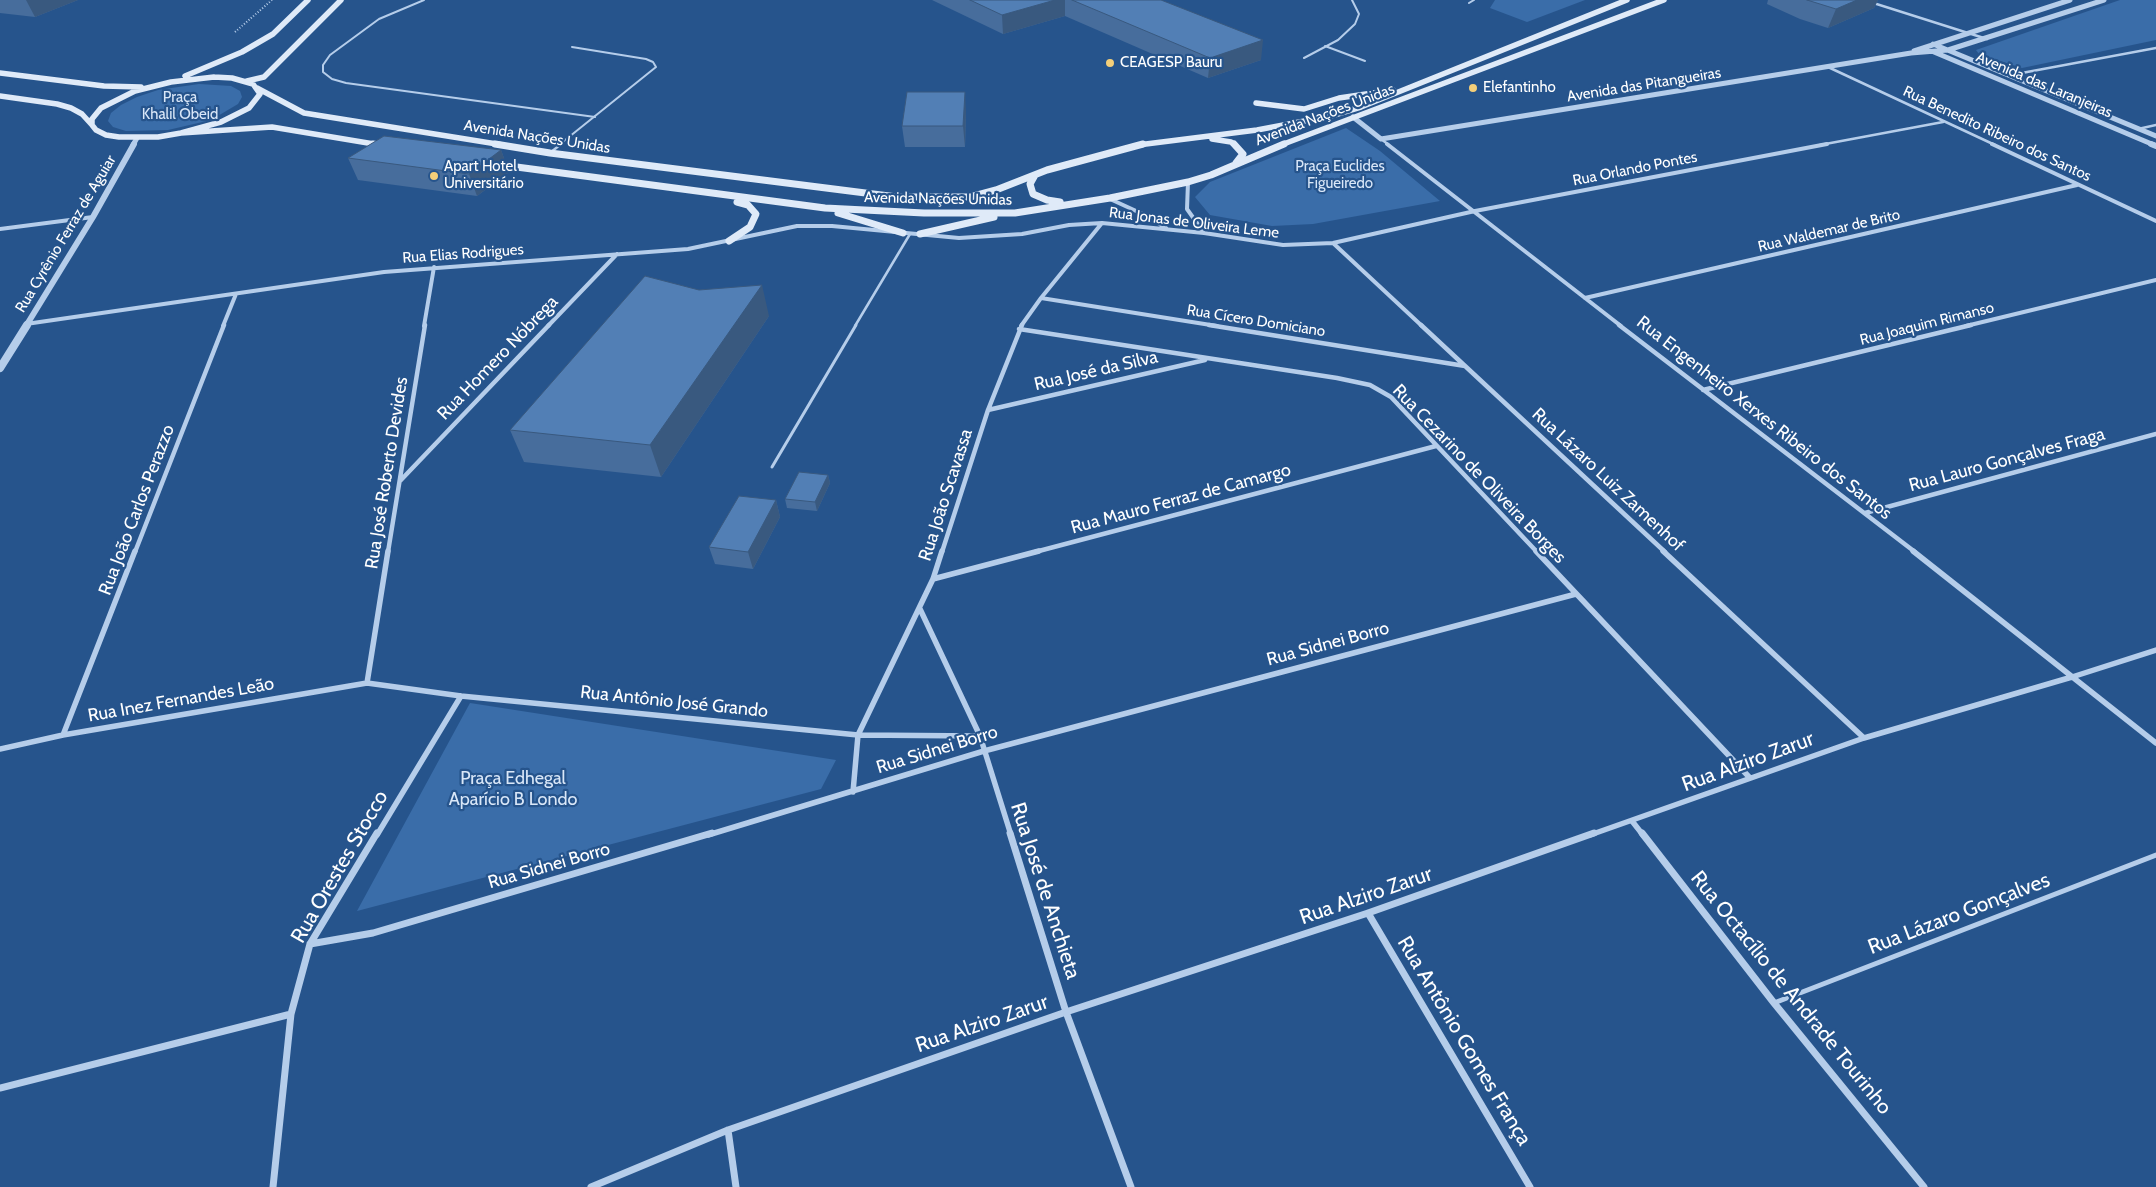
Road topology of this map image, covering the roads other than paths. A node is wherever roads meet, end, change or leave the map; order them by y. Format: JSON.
{"nodes":[{"id":1,"x":308,"y":0,"type":"edge"},
{"id":2,"x":341,"y":0,"type":"edge"},
{"id":3,"x":424,"y":0,"type":"edge"},
{"id":4,"x":1352,"y":0,"type":"edge"},
{"id":5,"x":1474,"y":0,"type":"edge"},
{"id":6,"x":1627,"y":0,"type":"edge"},
{"id":7,"x":1664,"y":0,"type":"edge"},
{"id":8,"x":1864,"y":0,"type":"edge"},
{"id":9,"x":2068,"y":0,"type":"edge"},
{"id":10,"x":2104,"y":0,"type":"edge"},
{"id":11,"x":1469,"y":4,"type":"dead end"},
{"id":12,"x":1972,"y":33,"type":"junction"},
{"id":13,"x":1988,"y":39,"type":"junction"},
{"id":14,"x":1933,"y":44,"type":"junction"},
{"id":15,"x":1325,"y":46,"type":"junction"},
{"id":16,"x":572,"y":47,"type":"dead end"},
{"id":17,"x":1922,"y":47,"type":"junction"},
{"id":18,"x":2156,"y":48,"type":"edge"},
{"id":19,"x":1948,"y":50,"type":"junction"},
{"id":20,"x":1935,"y":52,"type":"junction"},
{"id":21,"x":1910,"y":53,"type":"junction"},
{"id":22,"x":1304,"y":58,"type":"dead end"},
{"id":23,"x":1365,"y":60,"type":"dead end"},
{"id":24,"x":1828,"y":68,"type":"junction"},
{"id":25,"x":0,"y":73,"type":"edge"},
{"id":26,"x":2011,"y":75,"type":"junction"},
{"id":27,"x":247,"y":81,"type":"junction"},
{"id":28,"x":171,"y":82,"type":"junction"},
{"id":29,"x":150,"y":87,"type":"junction"},
{"id":30,"x":257,"y":88,"type":"junction"},
{"id":31,"x":1409,"y":88,"type":"junction"},
{"id":32,"x":0,"y":96,"type":"edge"},
{"id":33,"x":1256,"y":103,"type":"dead end"},
{"id":34,"x":595,"y":117,"type":"junction"},
{"id":35,"x":1353,"y":117,"type":"junction"},
{"id":36,"x":1942,"y":122,"type":"junction"},
{"id":37,"x":92,"y":125,"type":"junction"},
{"id":38,"x":2156,"y":125,"type":"edge"},
{"id":39,"x":2138,"y":129,"type":"junction"},
{"id":40,"x":181,"y":133,"type":"junction"},
{"id":41,"x":2156,"y":136,"type":"edge"},
{"id":42,"x":1204,"y":137,"type":"junction"},
{"id":43,"x":136,"y":138,"type":"junction"},
{"id":44,"x":1381,"y":138,"type":"junction"},
{"id":45,"x":389,"y":146,"type":"edge"},
{"id":46,"x":2156,"y":146,"type":"edge"},
{"id":47,"x":550,"y":153,"type":"junction"},
{"id":48,"x":486,"y":162,"type":"edge"},
{"id":49,"x":1035,"y":175,"type":"junction"},
{"id":50,"x":1210,"y":175,"type":"junction"},
{"id":51,"x":1188,"y":182,"type":"junction"},
{"id":52,"x":2077,"y":185,"type":"junction"},
{"id":53,"x":703,"y":192,"type":"junction"},
{"id":54,"x":1110,"y":198,"type":"junction"},
{"id":55,"x":1070,"y":204,"type":"junction"},
{"id":56,"x":825,"y":208,"type":"junction"},
{"id":57,"x":1475,"y":211,"type":"junction"},
{"id":58,"x":1015,"y":213,"type":"junction"},
{"id":59,"x":92,"y":217,"type":"junction"},
{"id":60,"x":2156,"y":221,"type":"edge"},
{"id":61,"x":1102,"y":224,"type":"junction"},
{"id":62,"x":0,"y":229,"type":"edge"},
{"id":63,"x":1167,"y":229,"type":"junction"},
{"id":64,"x":906,"y":233,"type":"junction"},
{"id":65,"x":1204,"y":233,"type":"junction"},
{"id":66,"x":920,"y":234,"type":"junction"},
{"id":67,"x":729,"y":241,"type":"junction"},
{"id":68,"x":1333,"y":242,"type":"junction"},
{"id":69,"x":617,"y":254,"type":"junction"},
{"id":70,"x":434,"y":267,"type":"junction"},
{"id":71,"x":2156,"y":280,"type":"edge"},
{"id":72,"x":236,"y":294,"type":"junction"},
{"id":73,"x":1041,"y":298,"type":"junction"},
{"id":74,"x":1585,"y":298,"type":"junction"},
{"id":75,"x":26,"y":324,"type":"junction"},
{"id":76,"x":1019,"y":329,"type":"junction"},
{"id":77,"x":1209,"y":358,"type":"junction"},
{"id":78,"x":1466,"y":366,"type":"junction"},
{"id":79,"x":0,"y":368,"type":"edge"},
{"id":80,"x":1703,"y":390,"type":"junction"},
{"id":81,"x":988,"y":410,"type":"junction"},
{"id":82,"x":2156,"y":434,"type":"edge"},
{"id":83,"x":1436,"y":446,"type":"junction"},
{"id":84,"x":772,"y":467,"type":"dead end"},
{"id":85,"x":399,"y":481,"type":"junction"},
{"id":86,"x":1865,"y":514,"type":"junction"},
{"id":87,"x":933,"y":579,"type":"junction"},
{"id":88,"x":1576,"y":594,"type":"junction"},
{"id":89,"x":920,"y":609,"type":"junction"},
{"id":90,"x":2156,"y":650,"type":"edge"},
{"id":91,"x":2072,"y":678,"type":"junction"},
{"id":92,"x":367,"y":683,"type":"junction"},
{"id":93,"x":461,"y":696,"type":"junction"},
{"id":94,"x":63,"y":735,"type":"junction"},
{"id":95,"x":858,"y":735,"type":"junction"},
{"id":96,"x":980,"y":736,"type":"junction"},
{"id":97,"x":1864,"y":738,"type":"junction"},
{"id":98,"x":2156,"y":743,"type":"edge"},
{"id":99,"x":0,"y":749,"type":"edge"},
{"id":100,"x":984,"y":751,"type":"junction"},
{"id":101,"x":1750,"y":778,"type":"junction"},
{"id":102,"x":853,"y":792,"type":"junction"},
{"id":103,"x":1632,"y":821,"type":"junction"},
{"id":104,"x":2156,"y":855,"type":"edge"},
{"id":105,"x":1368,"y":913,"type":"junction"},
{"id":106,"x":310,"y":944,"type":"junction"},
{"id":107,"x":1774,"y":1003,"type":"junction"},
{"id":108,"x":1066,"y":1012,"type":"junction"},
{"id":109,"x":291,"y":1014,"type":"junction"},
{"id":110,"x":0,"y":1088,"type":"edge"},
{"id":111,"x":728,"y":1130,"type":"junction"},
{"id":112,"x":273,"y":1187,"type":"edge"},
{"id":113,"x":591,"y":1187,"type":"edge"},
{"id":114,"x":736,"y":1187,"type":"edge"},
{"id":115,"x":1131,"y":1187,"type":"edge"},
{"id":116,"x":1530,"y":1187,"type":"edge"},
{"id":117,"x":1924,"y":1187,"type":"edge"}],
"edges":[{"from":1,"to":28,"type":"main road"},
{"from":2,"to":27,"type":"main road"},
{"from":3,"to":34,"type":"lane"},
{"from":4,"to":15,"type":"lane"},
{"from":5,"to":11,"type":"lane"},
{"from":6,"to":31,"type":"main road","name":"Avenida Nações Unidas"},
{"from":7,"to":35,"type":"main road","name":"Avenida Nações Unidas"},
{"from":8,"to":12,"type":"street"},
{"from":9,"to":12,"type":"street","name":"Avenida das Pitangueiras"},
{"from":10,"to":13,"type":"street","name":"Avenida das Pitangueiras"},
{"from":12,"to":13,"type":"street"},
{"from":12,"to":14,"type":"street","name":"Avenida das Pitangueiras"},
{"from":13,"to":19,"type":"street","name":"Avenida das Pitangueiras"},
{"from":14,"to":17,"type":"street","name":"Avenida das Pitangueiras"},
{"from":14,"to":19,"type":"street","name":"Avenida das Laranjeiras"},
{"from":15,"to":22,"type":"lane"},
{"from":15,"to":23,"type":"lane"},
{"from":16,"to":34,"type":"lane"},
{"from":17,"to":20,"type":"street","name":"Avenida das Laranjeiras"},
{"from":17,"to":21,"type":"street","name":"Avenida das Pitangueiras"},
{"from":18,"to":26,"type":"street"},
{"from":19,"to":20,"type":"street","name":"Avenida das Pitangueiras"},
{"from":19,"to":26,"type":"street","name":"Avenida das Laranjeiras"},
{"from":20,"to":21,"type":"street","name":"Avenida das Pitangueiras"},
{"from":20,"to":46,"type":"street","name":"Avenida das Laranjeiras"},
{"from":21,"to":24,"type":"street","name":"Avenida das Pitangueiras"},
{"from":24,"to":36,"type":"street","name":"Rua Benedito Ribeiro dos Santos"},
{"from":24,"to":44,"type":"street","name":"Avenida das Pitangueiras"},
{"from":25,"to":29,"type":"main road","name":"Avenida Nações Unidas"},
{"from":26,"to":39,"type":"street","name":"Avenida das Laranjeiras"},
{"from":27,"to":28,"type":"main road","name":"Avenida Nações Unidas"},
{"from":27,"to":30,"type":"main road","name":"Avenida Nações Unidas"},
{"from":28,"to":29,"type":"main road","name":"Avenida Nações Unidas"},
{"from":29,"to":37,"type":"main road","name":"Avenida Nações Unidas"},
{"from":30,"to":40,"type":"main road"},
{"from":30,"to":47,"type":"main road","name":"Avenida Nações Unidas"},
{"from":31,"to":33,"type":"main road"},
{"from":31,"to":42,"type":"main road","name":"Avenida Nações Unidas"},
{"from":32,"to":37,"type":"main road"},
{"from":34,"to":47,"type":"lane"},
{"from":35,"to":44,"type":"street","name":"Rua Engenheiro Xerxes Ribeiro dos Santos"},
{"from":35,"to":50,"type":"main road","name":"Avenida Nações Unidas"},
{"from":36,"to":52,"type":"street","name":"Rua Benedito Ribeiro dos Santos"},
{"from":36,"to":57,"type":"street","name":"Rua Orlando Pontes"},
{"from":37,"to":43,"type":"main road"},
{"from":38,"to":39,"type":"street"},
{"from":39,"to":41,"type":"street","name":"Avenida das Laranjeiras"},
{"from":40,"to":43,"type":"main road"},
{"from":40,"to":45,"type":"main road"},
{"from":42,"to":49,"type":"main road","name":"Avenida Nações Unidas"},
{"from":42,"to":50,"type":"main road"},
{"from":43,"to":59,"type":"street","name":"Rua Cyrênio Ferraz de Aguiar"},
{"from":44,"to":57,"type":"street","name":"Rua Engenheiro Xerxes Ribeiro dos Santos"},
{"from":47,"to":49,"type":"main road","name":"Avenida Nações Unidas"},
{"from":48,"to":53,"type":"main road","name":"Avenida Nações Unidas"},
{"from":49,"to":55,"type":"main road"},
{"from":50,"to":51,"type":"main road","name":"Avenida Nações Unidas"},
{"from":51,"to":54,"type":"main road","name":"Avenida Nações Unidas"},
{"from":51,"to":65,"type":"street"},
{"from":52,"to":60,"type":"street","name":"Rua Benedito Ribeiro dos Santos"},
{"from":52,"to":74,"type":"street","name":"Rua Waldemar de Brito"},
{"from":53,"to":56,"type":"main road","name":"Avenida Nações Unidas"},
{"from":53,"to":67,"type":"main road"},
{"from":54,"to":55,"type":"main road","name":"Avenida Nações Unidas"},
{"from":54,"to":63,"type":"street"},
{"from":55,"to":58,"type":"main road","name":"Avenida Nações Unidas"},
{"from":56,"to":58,"type":"main road","name":"Avenida Nações Unidas"},
{"from":56,"to":64,"type":"main road"},
{"from":57,"to":68,"type":"street","name":"Rua Orlando Pontes"},
{"from":57,"to":74,"type":"street","name":"Rua Engenheiro Xerxes Ribeiro dos Santos"},
{"from":58,"to":66,"type":"main road"},
{"from":59,"to":62,"type":"street"},
{"from":59,"to":75,"type":"street","name":"Rua Cyrênio Ferraz de Aguiar"},
{"from":61,"to":63,"type":"street","name":"Rua Jonas de Oliveira Leme"},
{"from":61,"to":66,"type":"street","name":"Rua Jonas de Oliveira Leme"},
{"from":61,"to":73,"type":"street","name":"Rua João Scavassa"},
{"from":63,"to":65,"type":"street","name":"Rua Jonas de Oliveira Leme"},
{"from":64,"to":66,"type":"street","name":"Rua Jonas de Oliveira Leme"},
{"from":64,"to":67,"type":"street","name":"Rua Elias Rodrigues"},
{"from":64,"to":84,"type":"lane"},
{"from":65,"to":68,"type":"street","name":"Rua Jonas de Oliveira Leme"},
{"from":67,"to":69,"type":"street","name":"Rua Elias Rodrigues"},
{"from":68,"to":78,"type":"street","name":"Rua Lázaro Luiz Zamenhof"},
{"from":69,"to":70,"type":"street","name":"Rua Elias Rodrigues"},
{"from":69,"to":85,"type":"street","name":"Rua Homero Nóbrega"},
{"from":70,"to":72,"type":"street","name":"Rua Elias Rodrigues"},
{"from":70,"to":85,"type":"street","name":"Rua José Roberto Devides"},
{"from":71,"to":80,"type":"street","name":"Rua Joaquim Rimanso"},
{"from":72,"to":75,"type":"street","name":"Rua Elias Rodrigues"},
{"from":72,"to":94,"type":"street","name":"Rua João Carlos Perazzo"},
{"from":73,"to":76,"type":"street","name":"Rua João Scavassa"},
{"from":73,"to":78,"type":"street","name":"Rua Cícero Domiciano"},
{"from":74,"to":80,"type":"street","name":"Rua Engenheiro Xerxes Ribeiro dos Santos"},
{"from":75,"to":79,"type":"street","name":"Rua Cyrênio Ferraz de Aguiar"},
{"from":76,"to":77,"type":"street","name":"Rua Cezarino de Oliveira Borges"},
{"from":76,"to":81,"type":"street","name":"Rua João Scavassa"},
{"from":77,"to":81,"type":"street","name":"Rua José da Silva"},
{"from":77,"to":83,"type":"street","name":"Rua Cezarino de Oliveira Borges"},
{"from":78,"to":97,"type":"street","name":"Rua Lázaro Luiz Zamenhof"},
{"from":80,"to":86,"type":"street","name":"Rua Engenheiro Xerxes Ribeiro dos Santos"},
{"from":81,"to":87,"type":"street","name":"Rua João Scavassa"},
{"from":82,"to":86,"type":"street","name":"Rua Lauro Gonçalves Fraga"},
{"from":83,"to":87,"type":"street","name":"Rua Mauro Ferraz de Camargo"},
{"from":83,"to":88,"type":"street","name":"Rua Cezarino de Oliveira Borges"},
{"from":85,"to":92,"type":"street","name":"Rua José Roberto Devides"},
{"from":86,"to":91,"type":"street","name":"Rua Engenheiro Xerxes Ribeiro dos Santos"},
{"from":87,"to":89,"type":"street","name":"Rua João Scavassa"},
{"from":88,"to":100,"type":"street","name":"Rua Sidnei Borro"},
{"from":88,"to":101,"type":"street","name":"Rua Cezarino de Oliveira Borges"},
{"from":89,"to":95,"type":"street","name":"Rua João Scavassa"},
{"from":89,"to":96,"type":"street","name":"Rua José de Anchieta"},
{"from":90,"to":91,"type":"street","name":"Rua Alziro Zarur"},
{"from":91,"to":97,"type":"street","name":"Rua Alziro Zarur"},
{"from":91,"to":98,"type":"street","name":"Rua Engenheiro Xerxes Ribeiro dos Santos"},
{"from":92,"to":93,"type":"street","name":"Rua Antônio José Grando"},
{"from":92,"to":94,"type":"street","name":"Rua Inez Fernandes Leão"},
{"from":93,"to":95,"type":"street","name":"Rua Antônio José Grando"},
{"from":93,"to":106,"type":"street","name":"Rua Orestes Stocco"},
{"from":94,"to":99,"type":"street","name":"Rua Inez Fernandes Leão"},
{"from":95,"to":96,"type":"street","name":"Rua Antônio José Grando"},
{"from":95,"to":102,"type":"street","name":"Rua João Scavassa"},
{"from":96,"to":100,"type":"street","name":"Rua José de Anchieta"},
{"from":97,"to":101,"type":"street","name":"Rua Alziro Zarur"},
{"from":100,"to":102,"type":"street","name":"Rua Sidnei Borro"},
{"from":100,"to":108,"type":"street","name":"Rua José de Anchieta"},
{"from":101,"to":103,"type":"street","name":"Rua Alziro Zarur"},
{"from":102,"to":106,"type":"street","name":"Rua Sidnei Borro"},
{"from":103,"to":105,"type":"street","name":"Rua Alziro Zarur"},
{"from":103,"to":107,"type":"street","name":"Rua Octacílio de Andrade Tourinho"},
{"from":104,"to":107,"type":"lane","name":"Rua Lázaro Gonçalves"},
{"from":105,"to":108,"type":"street","name":"Rua Alziro Zarur"},
{"from":105,"to":116,"type":"street","name":"Rua Antônio Gomes França"},
{"from":106,"to":109,"type":"street","name":"Rua Orestes Stocco"},
{"from":107,"to":117,"type":"street","name":"Rua Octacílio de Andrade Tourinho"},
{"from":108,"to":111,"type":"street","name":"Rua Alziro Zarur"},
{"from":108,"to":115,"type":"street","name":"Rua José de Anchieta"},
{"from":109,"to":110,"type":"street"},
{"from":109,"to":112,"type":"street","name":"Rua Orestes Stocco"},
{"from":111,"to":113,"type":"street","name":"Rua Alziro Zarur"},
{"from":111,"to":114,"type":"street"}]}
